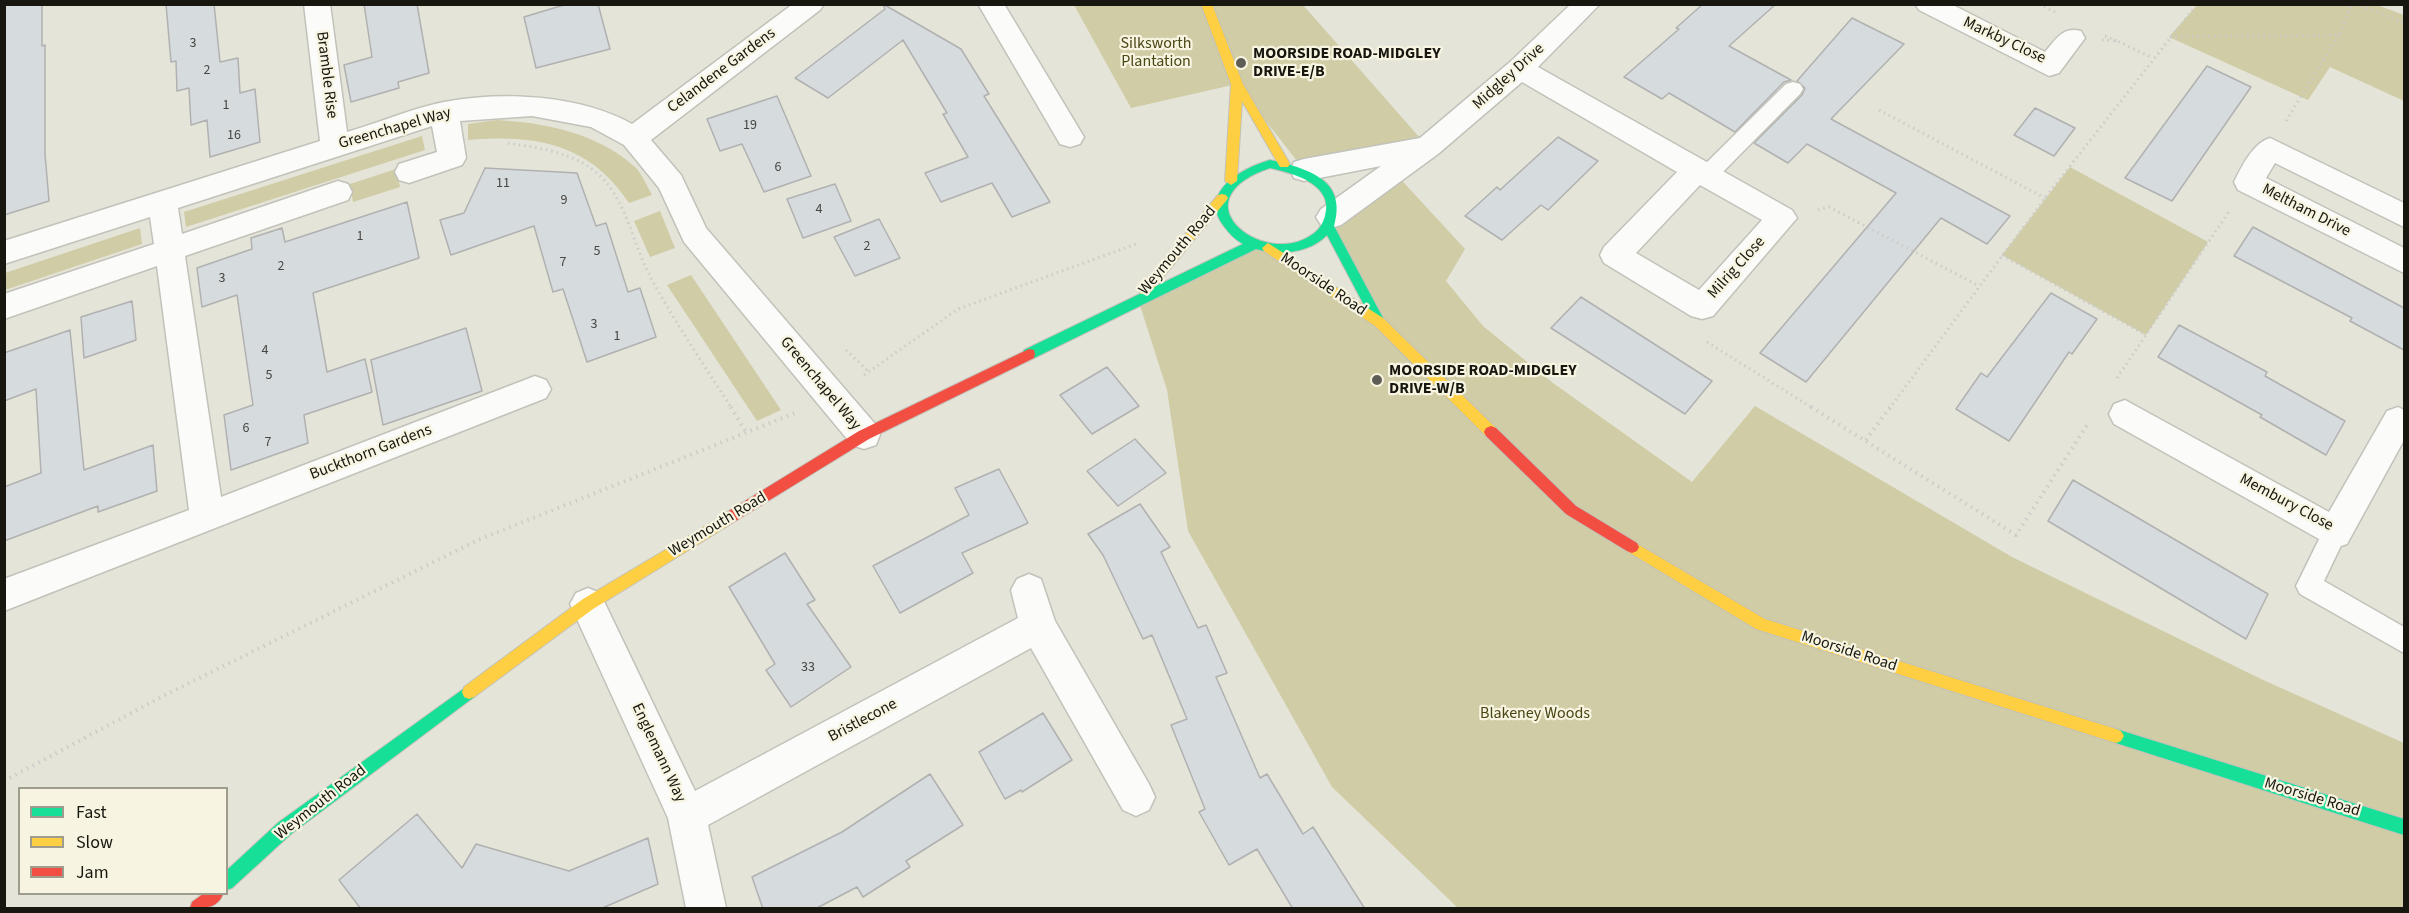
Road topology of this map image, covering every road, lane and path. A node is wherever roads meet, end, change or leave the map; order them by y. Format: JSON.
{"nodes":[{"id":1,"x":317,"y":4,"type":"edge"},
{"id":2,"x":811,"y":4,"type":"edge"},
{"id":3,"x":991,"y":4,"type":"edge"},
{"id":4,"x":1206,"y":4,"type":"edge"},
{"id":5,"x":1587,"y":4,"type":"edge"},
{"id":6,"x":1928,"y":4,"type":"edge"},
{"id":7,"x":2197,"y":4,"type":"edge"},
{"id":8,"x":2352,"y":4,"type":"edge"},
{"id":9,"x":2356,"y":4,"type":"edge"},
{"id":10,"x":2404,"y":23,"type":"edge"},
{"id":11,"x":2339,"y":35,"type":"junction"},
{"id":12,"x":2169,"y":37,"type":"junction"},
{"id":13,"x":2072,"y":38,"type":"dead end"},
{"id":14,"x":2135,"y":49,"type":"dead end"},
{"id":15,"x":2153,"y":58,"type":"junction"},
{"id":16,"x":1520,"y":69,"type":"junction"},
{"id":17,"x":1237,"y":84,"type":"junction"},
{"id":18,"x":1793,"y":89,"type":"dead end"},
{"id":19,"x":1879,"y":110,"type":"dead end"},
{"id":20,"x":444,"y":112,"type":"junction"},
{"id":21,"x":1070,"y":137,"type":"dead end"},
{"id":22,"x":634,"y":138,"type":"junction"},
{"id":23,"x":335,"y":146,"type":"junction"},
{"id":24,"x":1428,"y":147,"type":"junction"},
{"id":25,"x":451,"y":148,"type":"junction"},
{"id":26,"x":2270,"y":148,"type":"junction"},
{"id":27,"x":1294,"y":167,"type":"junction"},
{"id":28,"x":409,"y":172,"type":"dead end"},
{"id":29,"x":1702,"y":172,"type":"junction"},
{"id":30,"x":1231,"y":181,"type":"junction"},
{"id":31,"x":2248,"y":182,"type":"junction"},
{"id":32,"x":338,"y":192,"type":"dead end"},
{"id":33,"x":1222,"y":198,"type":"junction"},
{"id":34,"x":2045,"y":198,"type":"junction"},
{"id":35,"x":163,"y":203,"type":"junction"},
{"id":36,"x":2404,"y":216,"type":"edge"},
{"id":37,"x":1782,"y":218,"type":"junction"},
{"id":38,"x":1330,"y":221,"type":"junction"},
{"id":39,"x":1143,"y":241,"type":"dead end"},
{"id":40,"x":1261,"y":246,"type":"junction"},
{"id":41,"x":170,"y":250,"type":"junction"},
{"id":42,"x":4,"y":253,"type":"edge"},
{"id":43,"x":2002,"y":255,"type":"junction"},
{"id":44,"x":2404,"y":261,"type":"edge"},
{"id":45,"x":1979,"y":286,"type":"junction"},
{"id":46,"x":1138,"y":299,"type":"junction"},
{"id":47,"x":4,"y":307,"type":"edge"},
{"id":48,"x":1379,"y":322,"type":"junction"},
{"id":49,"x":2146,"y":335,"type":"junction"},
{"id":50,"x":1741,"y":362,"type":"dead end"},
{"id":51,"x":2115,"y":382,"type":"dead end"},
{"id":52,"x":535,"y":389,"type":"dead end"},
{"id":53,"x":832,"y":398,"type":"junction"},
{"id":54,"x":2125,"y":414,"type":"dead end"},
{"id":55,"x":2402,"y":418,"type":"edge"},
{"id":56,"x":2090,"y":420,"type":"dead end"},
{"id":57,"x":746,"y":432,"type":"junction"},
{"id":58,"x":864,"y":435,"type":"junction"},
{"id":59,"x":1866,"y":440,"type":"junction"},
{"id":60,"x":207,"y":518,"type":"junction"},
{"id":61,"x":2335,"y":533,"type":"junction"},
{"id":62,"x":1029,"y":590,"type":"dead end"},
{"id":63,"x":4,"y":595,"type":"edge"},
{"id":64,"x":588,"y":604,"type":"junction"},
{"id":65,"x":1038,"y":626,"type":"junction"},
{"id":66,"x":2404,"y":641,"type":"edge"},
{"id":67,"x":4,"y":781,"type":"edge"},
{"id":68,"x":1136,"y":797,"type":"dead end"},
{"id":69,"x":687,"y":816,"type":"junction"},
{"id":70,"x":2404,"y":827,"type":"edge"},
{"id":71,"x":228,"y":880,"type":"edge"},
{"id":72,"x":213,"y":895,"type":"edge"},
{"id":73,"x":198,"y":909,"type":"edge"},
{"id":74,"x":705,"y":909,"type":"edge"}],
"edges":[{"from":1,"to":23,"type":"street","name":"Bramble Rise"},
{"from":2,"to":22,"type":"street","name":"Celandene Gardens"},
{"from":3,"to":21,"type":"street"},
{"from":4,"to":17,"type":"street"},
{"from":5,"to":16,"type":"street","name":"Midgley Drive"},
{"from":6,"to":13,"type":"street","name":"Markby Close"},
{"from":7,"to":12,"type":"path"},
{"from":8,"to":11,"type":"path"},
{"from":9,"to":10,"type":"path"},
{"from":11,"to":12,"type":"path"},
{"from":11,"to":26,"type":"path"},
{"from":12,"to":15,"type":"path"},
{"from":14,"to":15,"type":"path"},
{"from":15,"to":34,"type":"path"},
{"from":16,"to":24,"type":"street","name":"Midgley Drive"},
{"from":16,"to":29,"type":"street"},
{"from":17,"to":27,"type":"street"},
{"from":17,"to":30,"type":"street"},
{"from":18,"to":29,"type":"lane"},
{"from":19,"to":34,"type":"path"},
{"from":20,"to":22,"type":"street","name":"Greenchapel Way"},
{"from":20,"to":23,"type":"street","name":"Greenchapel Way"},
{"from":20,"to":25,"type":"street"},
{"from":22,"to":53,"type":"street","name":"Greenchapel Way"},
{"from":23,"to":35,"type":"street","name":"Greenchapel Way"},
{"from":24,"to":27,"type":"street","name":"Midgley Drive"},
{"from":24,"to":38,"type":"street","name":"Midgley Drive"},
{"from":25,"to":28,"type":"street"},
{"from":25,"to":57,"type":"path"},
{"from":26,"to":31,"type":"street","name":"Meltham Drive"},
{"from":26,"to":36,"type":"street"},
{"from":27,"to":30,"type":"street"},
{"from":27,"to":38,"type":"street","name":"Moorside Road"},
{"from":29,"to":37,"type":"street"},
{"from":29,"to":37,"type":"street","name":"Milrig Close"},
{"from":30,"to":33,"type":"street"},
{"from":31,"to":44,"type":"street","name":"Meltham Drive"},
{"from":31,"to":49,"type":"path"},
{"from":32,"to":41,"type":"street"},
{"from":33,"to":40,"type":"street","name":"Moorside Road"},
{"from":33,"to":46,"type":"street","name":"Weymouth Road"},
{"from":34,"to":43,"type":"path"},
{"from":35,"to":41,"type":"street"},
{"from":35,"to":42,"type":"street","name":"Greenchapel Way"},
{"from":37,"to":45,"type":"path"},
{"from":38,"to":40,"type":"street","name":"Moorside Road"},
{"from":38,"to":48,"type":"street","name":"Moorside Road"},
{"from":39,"to":53,"type":"path"},
{"from":40,"to":46,"type":"street"},
{"from":40,"to":48,"type":"street","name":"Moorside Road"},
{"from":41,"to":47,"type":"street"},
{"from":41,"to":60,"type":"street"},
{"from":43,"to":45,"type":"path"},
{"from":43,"to":49,"type":"path"},
{"from":45,"to":59,"type":"path"},
{"from":46,"to":58,"type":"street","name":"Weymouth Road"},
{"from":48,"to":70,"type":"street","name":"Moorside Road"},
{"from":49,"to":51,"type":"path"},
{"from":50,"to":59,"type":"path"},
{"from":52,"to":60,"type":"street","name":"Buckthorn Gardens"},
{"from":53,"to":57,"type":"path"},
{"from":53,"to":58,"type":"street","name":"Greenchapel Way"},
{"from":54,"to":61,"type":"street","name":"Membury Close"},
{"from":55,"to":61,"type":"street","name":"Membury Close"},
{"from":56,"to":59,"type":"path"},
{"from":57,"to":67,"type":"path"},
{"from":58,"to":64,"type":"street","name":"Weymouth Road"},
{"from":60,"to":63,"type":"street","name":"Buckthorn Gardens"},
{"from":61,"to":66,"type":"lane"},
{"from":62,"to":65,"type":"street"},
{"from":64,"to":69,"type":"street","name":"Englemann Way"},
{"from":64,"to":71,"type":"street","name":"Weymouth Road"},
{"from":65,"to":68,"type":"street"},
{"from":65,"to":69,"type":"street","name":"Bristlecone"},
{"from":69,"to":74,"type":"street","name":"Englemann Way"},
{"from":72,"to":73,"type":"street"}]}
